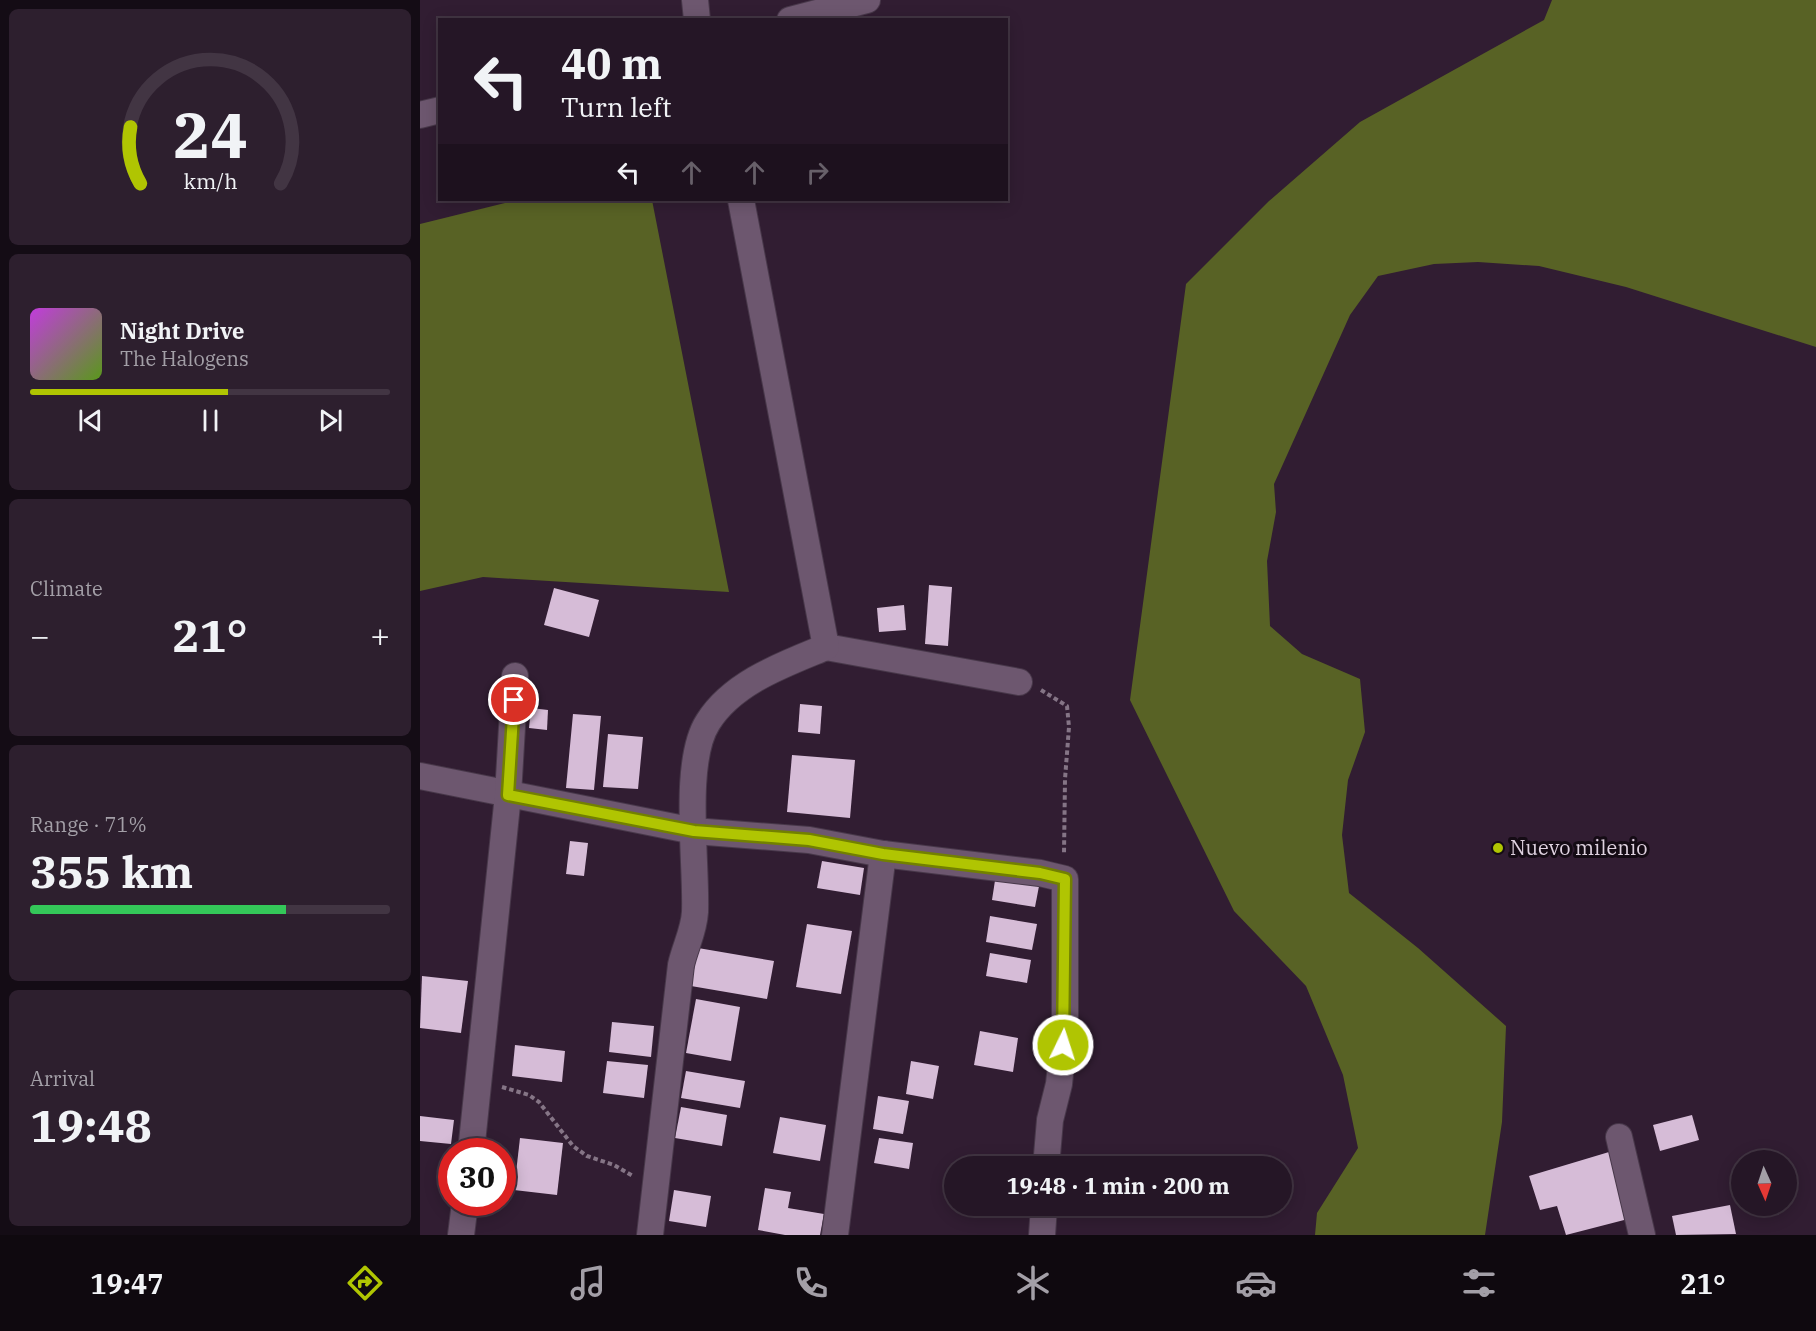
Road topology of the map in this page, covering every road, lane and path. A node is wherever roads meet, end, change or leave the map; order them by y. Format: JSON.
{"nodes":[{"id":1,"x":695,"y":0,"type":"edge"},
{"id":2,"x":867,"y":0,"type":"edge"},
{"id":3,"x":697,"y":18,"type":"edge"},
{"id":4,"x":798,"y":18,"type":"edge"},
{"id":5,"x":438,"y":110,"type":"edge"},
{"id":6,"x":420,"y":115,"type":"edge"},
{"id":7,"x":741,"y":201,"type":"edge"},
{"id":8,"x":826,"y":647,"type":"junction"},
{"id":9,"x":515,"y":676,"type":"dead end"},
{"id":10,"x":1019,"y":682,"type":"joint"},
{"id":11,"x":420,"y":776,"type":"edge"},
{"id":12,"x":508,"y":795,"type":"junction"},
{"id":13,"x":694,"y":831,"type":"junction"},
{"id":14,"x":883,"y":854,"type":"junction"},
{"id":15,"x":1065,"y":879,"type":"junction"},
{"id":16,"x":481,"y":1071,"type":"junction"},
{"id":17,"x":1619,"y":1137,"type":"dead end"},
{"id":18,"x":473,"y":1138,"type":"edge"},
{"id":19,"x":1047,"y":1156,"type":"edge"},
{"id":20,"x":653,"y":1202,"type":"junction"},
{"id":21,"x":463,"y":1216,"type":"edge"},
{"id":22,"x":1043,"y":1216,"type":"edge"},
{"id":23,"x":461,"y":1235,"type":"edge"},
{"id":24,"x":650,"y":1235,"type":"edge"},
{"id":25,"x":835,"y":1235,"type":"edge"},
{"id":26,"x":1042,"y":1235,"type":"edge"},
{"id":27,"x":1642,"y":1235,"type":"edge"}],
"edges":[{"from":1,"to":3,"type":"street"},
{"from":2,"to":4,"type":"street"},
{"from":5,"to":6,"type":"street"},
{"from":7,"to":8,"type":"street"},
{"from":8,"to":10,"type":"street"},
{"from":8,"to":13,"type":"street"},
{"from":9,"to":12,"type":"street"},
{"from":10,"to":15,"type":"path"},
{"from":11,"to":12,"type":"street"},
{"from":12,"to":13,"type":"street"},
{"from":12,"to":16,"type":"street"},
{"from":13,"to":14,"type":"street"},
{"from":13,"to":20,"type":"street"},
{"from":14,"to":15,"type":"street"},
{"from":14,"to":25,"type":"street"},
{"from":15,"to":19,"type":"street"},
{"from":16,"to":18,"type":"street"},
{"from":16,"to":20,"type":"path"},
{"from":17,"to":27,"type":"street"},
{"from":20,"to":24,"type":"street"},
{"from":21,"to":23,"type":"street"},
{"from":22,"to":26,"type":"street"}]}
